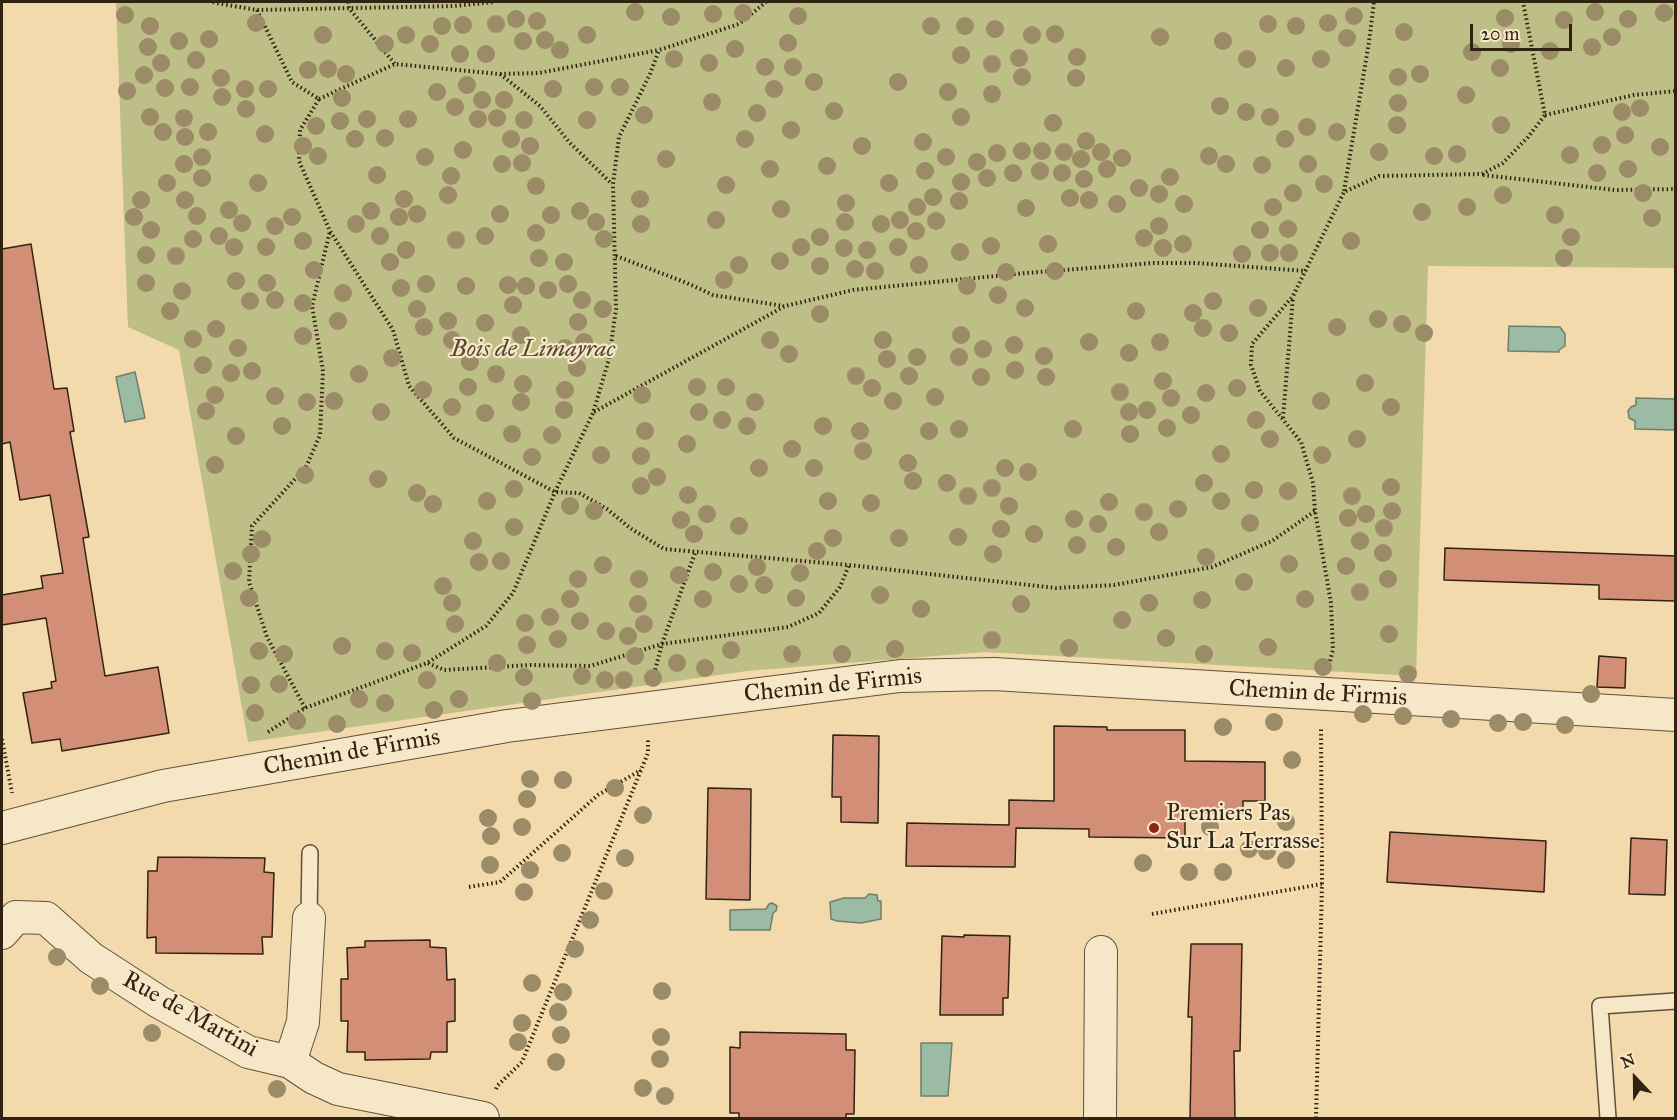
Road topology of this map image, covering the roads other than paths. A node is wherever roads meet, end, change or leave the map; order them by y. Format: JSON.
{"nodes":[{"id":1,"x":1676,"y":715,"type":"edge"},
{"id":2,"x":2,"y":828,"type":"edge"},
{"id":3,"x":310,"y":853,"type":"dead end"},
{"id":4,"x":309,"y":918,"type":"joint"},
{"id":5,"x":9,"y":925,"type":"edge"},
{"id":6,"x":1101,"y":952,"type":"dead end"},
{"id":7,"x":1676,"y":1001,"type":"edge"},
{"id":8,"x":290,"y":1062,"type":"junction"},
{"id":9,"x":377,"y":1108,"type":"edge"},
{"id":10,"x":488,"y":1108,"type":"edge"},
{"id":11,"x":1100,"y":1119,"type":"edge"},
{"id":12,"x":1608,"y":1119,"type":"edge"}],
"edges":[{"from":1,"to":2,"type":"street","name":"Chemin de Firmis"},
{"from":3,"to":4,"type":"lane"},
{"from":4,"to":8,"type":"street"},
{"from":5,"to":8,"type":"street","name":"Rue de Martini"},
{"from":6,"to":11,"type":"street"},
{"from":7,"to":12,"type":"lane"},
{"from":8,"to":9,"type":"street","name":"Rue de Martini"},
{"from":9,"to":10,"type":"street","name":"Rue de Martini"}]}
